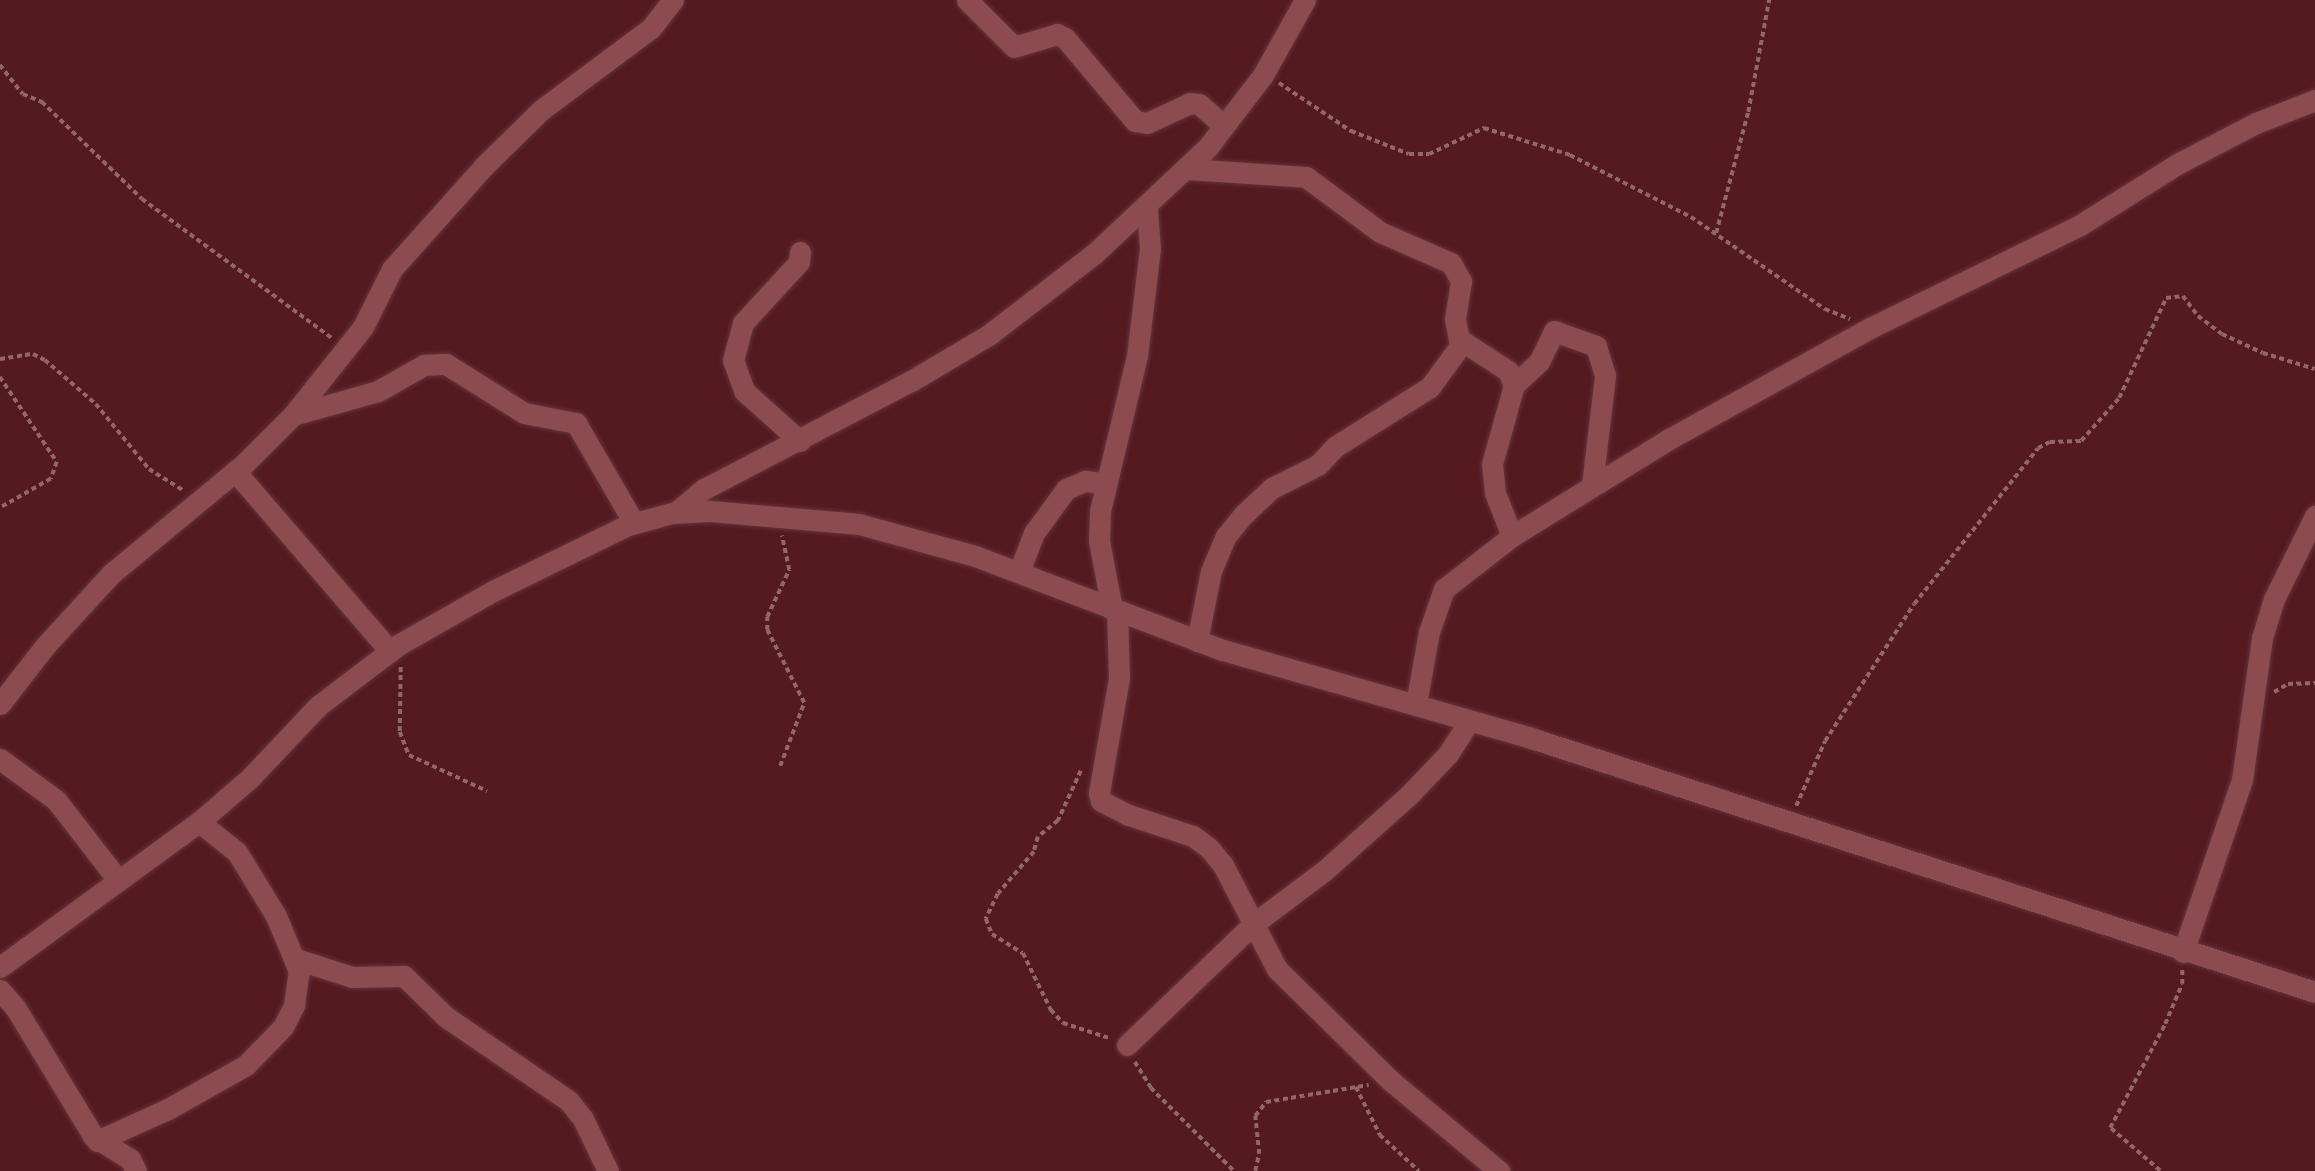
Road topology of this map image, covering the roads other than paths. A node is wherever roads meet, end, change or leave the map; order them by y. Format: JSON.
{"nodes":[{"id":1,"x":673,"y":0,"type":"edge"},
{"id":2,"x":967,"y":0,"type":"edge"},
{"id":3,"x":1305,"y":0,"type":"edge"},
{"id":4,"x":2315,"y":100,"type":"edge"},
{"id":5,"x":1224,"y":126,"type":"junction"},
{"id":6,"x":1186,"y":169,"type":"junction"},
{"id":7,"x":1147,"y":209,"type":"junction"},
{"id":8,"x":800,"y":252,"type":"dead end"},
{"id":9,"x":1462,"y":343,"type":"junction"},
{"id":10,"x":1514,"y":385,"type":"junction"},
{"id":11,"x":293,"y":415,"type":"junction"},
{"id":12,"x":800,"y":441,"type":"junction"},
{"id":13,"x":235,"y":471,"type":"junction"},
{"id":14,"x":1105,"y":483,"type":"junction"},
{"id":15,"x":1592,"y":485,"type":"junction"},
{"id":16,"x":675,"y":513,"type":"junction"},
{"id":17,"x":2315,"y":516,"type":"edge"},
{"id":18,"x":634,"y":523,"type":"junction"},
{"id":19,"x":1512,"y":536,"type":"junction"},
{"id":20,"x":1019,"y":572,"type":"junction"},
{"id":21,"x":1115,"y":610,"type":"junction"},
{"id":22,"x":1197,"y":641,"type":"junction"},
{"id":23,"x":394,"y":648,"type":"junction"},
{"id":24,"x":0,"y":704,"type":"edge"},
{"id":25,"x":1416,"y":704,"type":"junction"},
{"id":26,"x":1470,"y":720,"type":"junction"},
{"id":27,"x":0,"y":759,"type":"edge"},
{"id":28,"x":199,"y":822,"type":"junction"},
{"id":29,"x":118,"y":880,"type":"junction"},
{"id":30,"x":1252,"y":925,"type":"junction"},
{"id":31,"x":2183,"y":952,"type":"junction"},
{"id":32,"x":296,"y":959,"type":"junction"},
{"id":33,"x":0,"y":967,"type":"edge"},
{"id":34,"x":0,"y":990,"type":"edge"},
{"id":35,"x":2315,"y":992,"type":"edge"},
{"id":36,"x":1127,"y":1045,"type":"road end"},
{"id":37,"x":97,"y":1141,"type":"junction"},
{"id":38,"x":136,"y":1171,"type":"edge"},
{"id":39,"x":608,"y":1171,"type":"edge"},
{"id":40,"x":1499,"y":1171,"type":"edge"}],
"edges":[{"from":1,"to":11,"type":"street"},
{"from":2,"to":5,"type":"street"},
{"from":3,"to":5,"type":"street"},
{"from":4,"to":15,"type":"street"},
{"from":5,"to":6,"type":"street"},
{"from":6,"to":7,"type":"street"},
{"from":6,"to":9,"type":"street"},
{"from":7,"to":12,"type":"street"},
{"from":7,"to":14,"type":"street"},
{"from":8,"to":12,"type":"street"},
{"from":9,"to":10,"type":"street"},
{"from":9,"to":22,"type":"street"},
{"from":10,"to":15,"type":"street"},
{"from":10,"to":19,"type":"street"},
{"from":11,"to":13,"type":"street"},
{"from":11,"to":18,"type":"street"},
{"from":12,"to":16,"type":"street"},
{"from":13,"to":23,"type":"street"},
{"from":13,"to":24,"type":"street"},
{"from":14,"to":20,"type":"street"},
{"from":14,"to":21,"type":"street"},
{"from":15,"to":19,"type":"street"},
{"from":16,"to":18,"type":"street"},
{"from":16,"to":20,"type":"street"},
{"from":17,"to":31,"type":"street"},
{"from":18,"to":23,"type":"street"},
{"from":19,"to":25,"type":"street"},
{"from":20,"to":21,"type":"street"},
{"from":21,"to":22,"type":"street"},
{"from":21,"to":30,"type":"street"},
{"from":22,"to":25,"type":"street"},
{"from":23,"to":28,"type":"street"},
{"from":25,"to":26,"type":"street"},
{"from":26,"to":30,"type":"street"},
{"from":26,"to":31,"type":"street"},
{"from":27,"to":29,"type":"street"},
{"from":28,"to":29,"type":"street"},
{"from":28,"to":32,"type":"street"},
{"from":29,"to":33,"type":"street"},
{"from":30,"to":36,"type":"street"},
{"from":30,"to":40,"type":"street"},
{"from":31,"to":35,"type":"street"},
{"from":32,"to":37,"type":"street"},
{"from":32,"to":39,"type":"street"},
{"from":34,"to":37,"type":"street"},
{"from":37,"to":38,"type":"street"}]}
